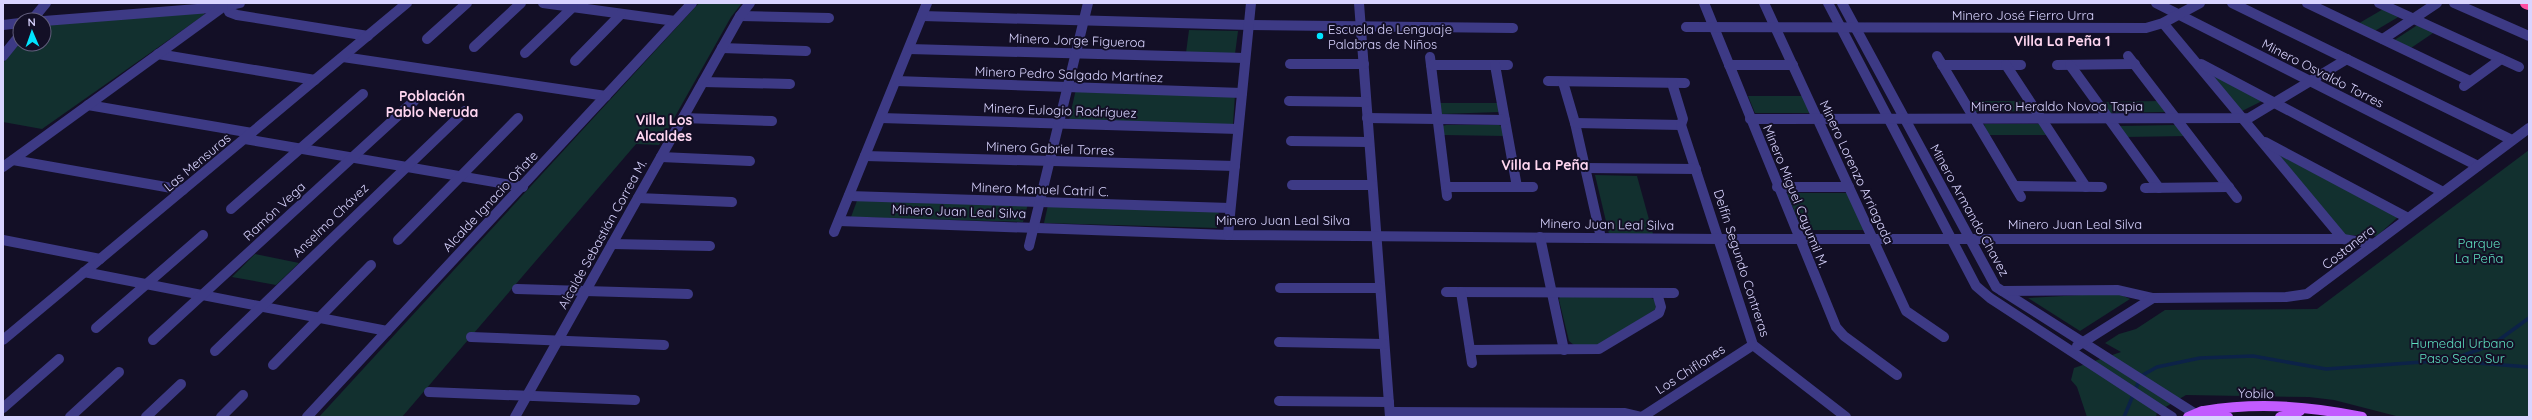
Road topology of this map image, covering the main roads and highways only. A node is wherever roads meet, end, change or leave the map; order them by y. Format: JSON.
{"nodes":[{"id":1,"x":2308,"y":410,"type":"junction"},
{"id":2,"x":2195,"y":414,"type":"edge"},
{"id":3,"x":2228,"y":417,"type":"edge"},
{"id":4,"x":2280,"y":417,"type":"edge"},
{"id":5,"x":2362,"y":417,"type":"edge"}],
"edges":[{"from":1,"to":2,"type":"main road","name":"Yobilo"},
{"from":1,"to":4,"type":"main road","name":"Yobilo"},
{"from":1,"to":5,"type":"main road","name":"Yobilo"},
{"from":2,"to":3,"type":"main road","name":"Yobilo"}]}
